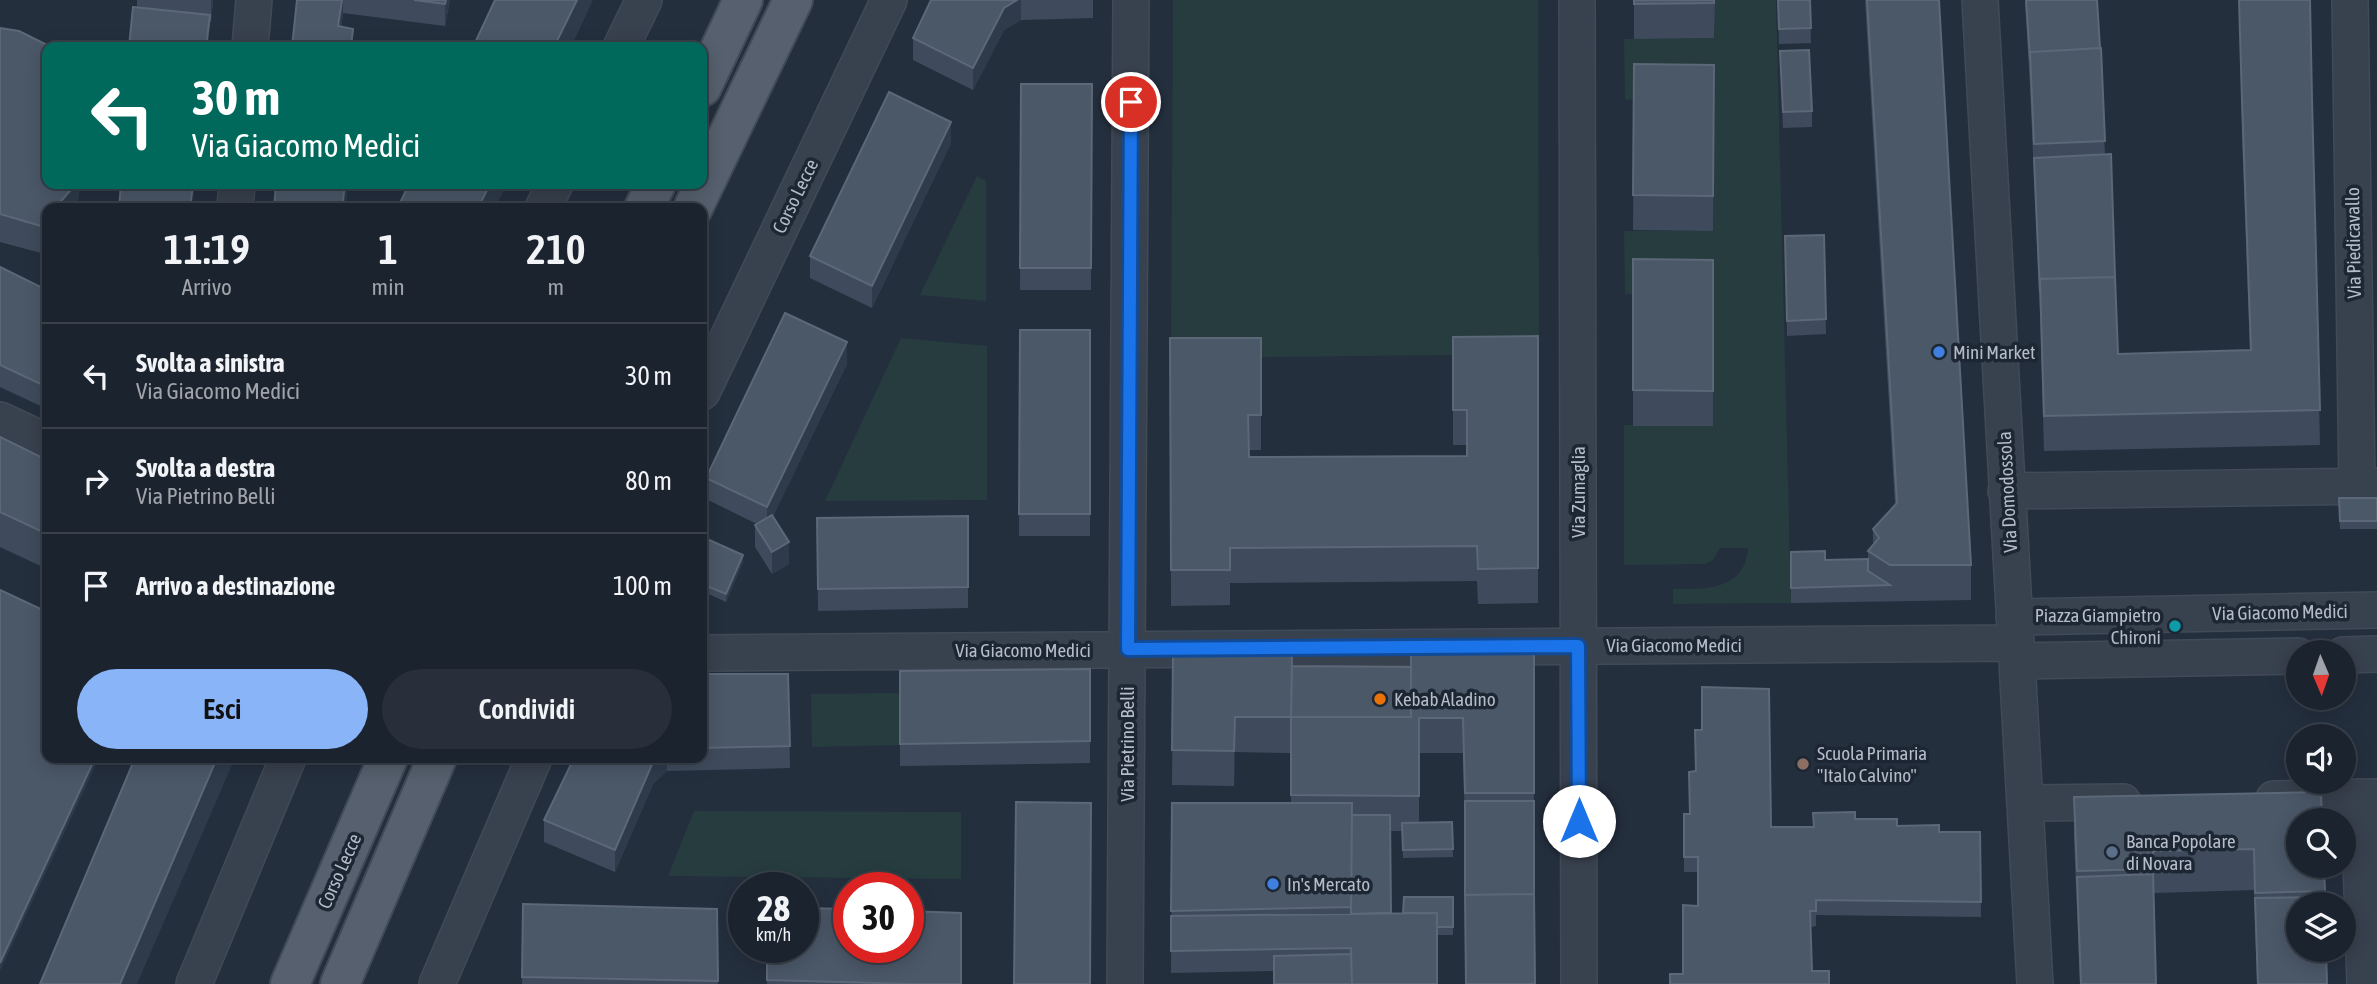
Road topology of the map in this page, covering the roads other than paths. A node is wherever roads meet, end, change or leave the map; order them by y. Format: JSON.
{"nodes":[{"id":1,"x":254,"y":0,"type":"edge"},
{"id":2,"x":644,"y":0,"type":"edge"},
{"id":3,"x":743,"y":0,"type":"edge"},
{"id":4,"x":793,"y":0,"type":"edge"},
{"id":5,"x":889,"y":0,"type":"edge"},
{"id":6,"x":1131,"y":0,"type":"edge"},
{"id":7,"x":1577,"y":0,"type":"edge"},
{"id":8,"x":1980,"y":0,"type":"edge"},
{"id":9,"x":2350,"y":0,"type":"edge"},
{"id":10,"x":250,"y":42,"type":"edge"},
{"id":11,"x":623,"y":42,"type":"edge"},
{"id":12,"x":707,"y":76,"type":"edge"},
{"id":13,"x":707,"y":179,"type":"edge"},
{"id":14,"x":707,"y":382,"type":"edge"},
{"id":15,"x":0,"y":420,"type":"edge"},
{"id":16,"x":42,"y":440,"type":"edge"},
{"id":17,"x":2367,"y":486,"type":"edge"},
{"id":18,"x":2006,"y":491,"type":"junction"},
{"id":19,"x":2377,"y":610,"type":"edge"},
{"id":20,"x":2016,"y":640,"type":"junction"},
{"id":21,"x":1578,"y":646,"type":"junction"},
{"id":22,"x":1128,"y":649,"type":"junction"},
{"id":23,"x":707,"y":653,"type":"edge"},
{"id":24,"x":2377,"y":654,"type":"edge"},
{"id":25,"x":2286,"y":655,"type":"edge"},
{"id":26,"x":2356,"y":655,"type":"edge"},
{"id":27,"x":286,"y":763,"type":"edge"},
{"id":28,"x":386,"y":763,"type":"edge"},
{"id":29,"x":435,"y":763,"type":"edge"},
{"id":30,"x":532,"y":763,"type":"edge"},
{"id":31,"x":2368,"y":797,"type":"edge"},
{"id":32,"x":2238,"y":799,"type":"edge"},
{"id":33,"x":2155,"y":801,"type":"edge"},
{"id":34,"x":2025,"y":803,"type":"junction"},
{"id":35,"x":194,"y":984,"type":"edge"},
{"id":36,"x":290,"y":984,"type":"edge"},
{"id":37,"x":340,"y":984,"type":"edge"},
{"id":38,"x":437,"y":984,"type":"edge"},
{"id":39,"x":1125,"y":984,"type":"edge"},
{"id":40,"x":1579,"y":984,"type":"edge"},
{"id":41,"x":2035,"y":984,"type":"edge"},
{"id":42,"x":2365,"y":984,"type":"edge"}],
"edges":[{"from":1,"to":10,"type":"street"},
{"from":2,"to":11,"type":"street"},
{"from":3,"to":12,"type":"main road"},
{"from":4,"to":13,"type":"main road"},
{"from":5,"to":14,"type":"street","name":"Corso Lecce"},
{"from":6,"to":22,"type":"street","name":"Via Pietrino Belli"},
{"from":7,"to":21,"type":"street","name":"Via Zumaglia"},
{"from":8,"to":18,"type":"street","name":"Via Domodossola"},
{"from":9,"to":17,"type":"street","name":"Via Piedicavallo"},
{"from":15,"to":16,"type":"street"},
{"from":17,"to":18,"type":"street"},
{"from":18,"to":20,"type":"street","name":"Via Domodossola"},
{"from":19,"to":20,"type":"street","name":"Via Giacomo Medici"},
{"from":20,"to":21,"type":"street","name":"Via Giacomo Medici"},
{"from":20,"to":25,"type":"street","name":"Via Giacomo Medici"},
{"from":20,"to":34,"type":"street","name":"Via Domodossola"},
{"from":21,"to":22,"type":"street","name":"Via Giacomo Medici"},
{"from":21,"to":40,"type":"street","name":"Via Zumaglia"},
{"from":22,"to":23,"type":"street","name":"Via Giacomo Medici"},
{"from":22,"to":39,"type":"street","name":"Via Pietrino Belli"},
{"from":24,"to":26,"type":"street"},
{"from":27,"to":35,"type":"street"},
{"from":28,"to":36,"type":"main road","name":"Corso Lecce"},
{"from":29,"to":37,"type":"main road"},
{"from":30,"to":38,"type":"street"},
{"from":31,"to":32,"type":"street"},
{"from":31,"to":42,"type":"street"},
{"from":33,"to":34,"type":"street"},
{"from":34,"to":41,"type":"street","name":"Via Domodossola"}]}
